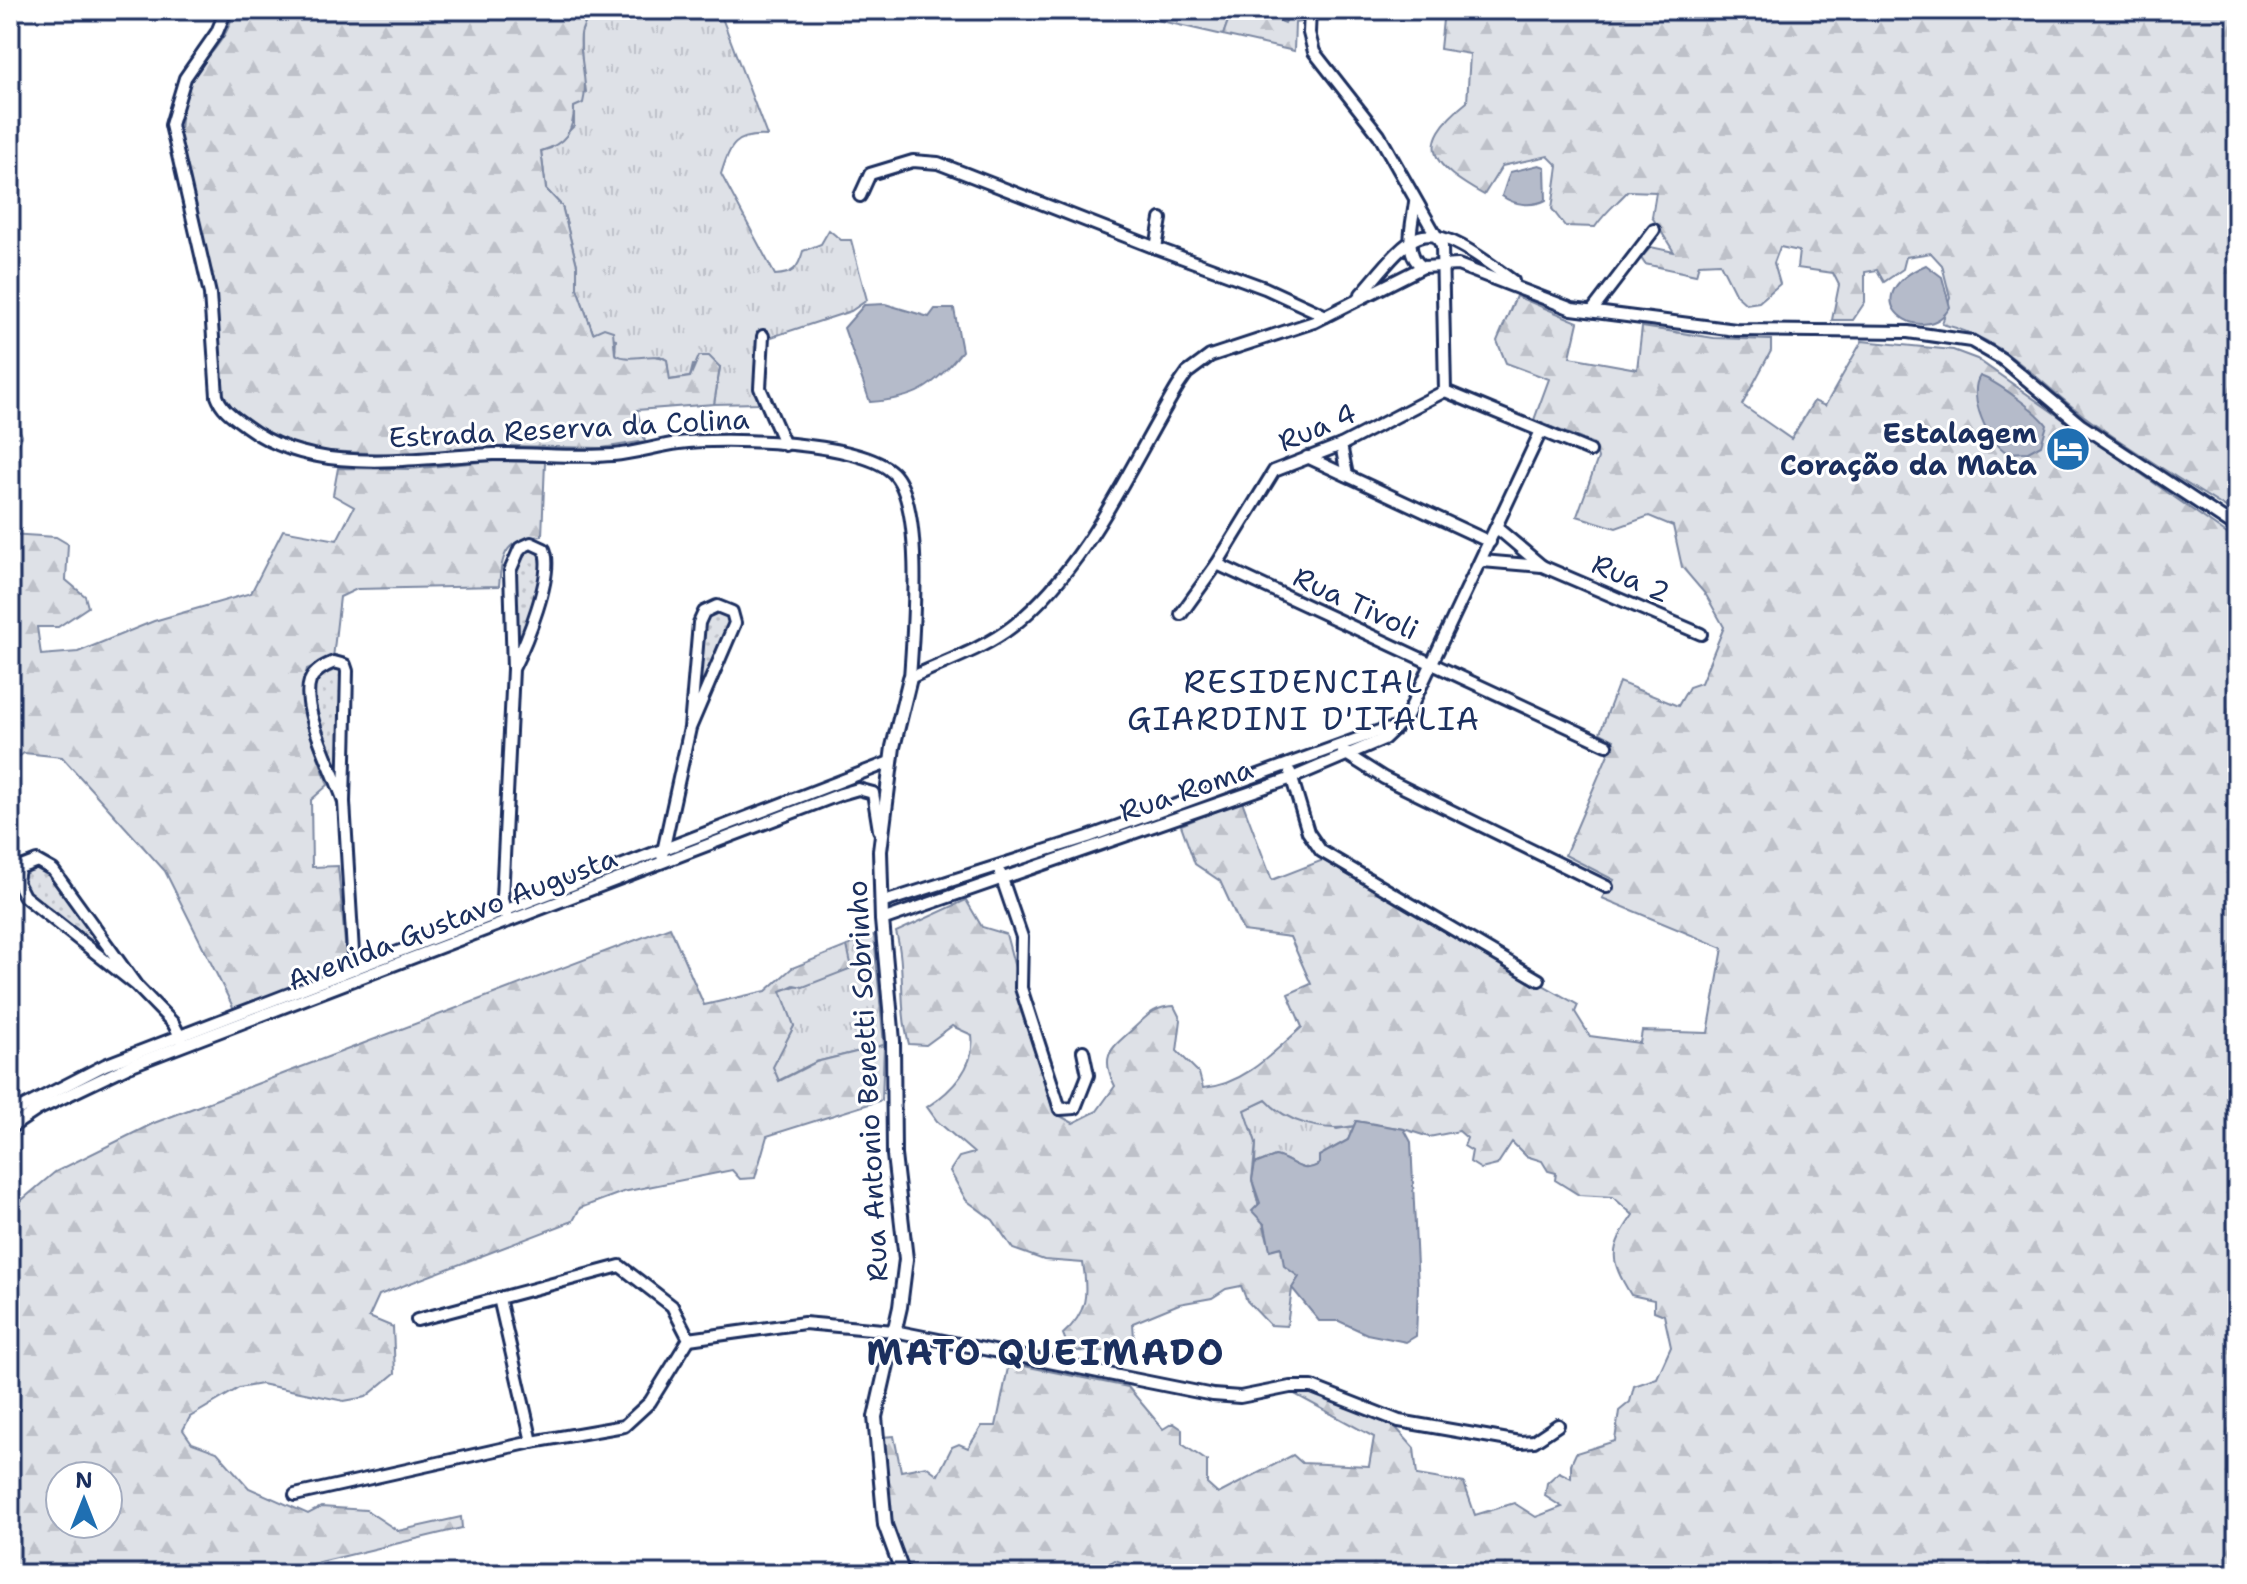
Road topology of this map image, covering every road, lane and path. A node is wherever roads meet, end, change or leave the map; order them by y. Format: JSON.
{"nodes":[{"id":1,"x":226,"y":10,"type":"edge"},
{"id":2,"x":1310,"y":10,"type":"edge"},
{"id":3,"x":860,"y":196,"type":"dead end"},
{"id":4,"x":1415,"y":202,"type":"junction"},
{"id":5,"x":1161,"y":219,"type":"dead end"},
{"id":6,"x":1654,"y":230,"type":"dead end"},
{"id":7,"x":1438,"y":237,"type":"junction"},
{"id":8,"x":1410,"y":242,"type":"junction"},
{"id":9,"x":1156,"y":248,"type":"junction"},
{"id":10,"x":1444,"y":263,"type":"junction"},
{"id":11,"x":1423,"y":267,"type":"junction"},
{"id":12,"x":1533,"y":295,"type":"junction"},
{"id":13,"x":1357,"y":299,"type":"junction"},
{"id":14,"x":1592,"y":311,"type":"junction"},
{"id":15,"x":1326,"y":316,"type":"junction"},
{"id":16,"x":763,"y":336,"type":"dead end"},
{"id":17,"x":1445,"y":391,"type":"junction"},
{"id":18,"x":1541,"y":431,"type":"junction"},
{"id":19,"x":785,"y":445,"type":"junction"},
{"id":20,"x":1341,"y":445,"type":"junction"},
{"id":21,"x":1590,"y":451,"type":"dead end"},
{"id":22,"x":1307,"y":457,"type":"junction"},
{"id":23,"x":1347,"y":475,"type":"junction"},
{"id":24,"x":1497,"y":528,"type":"junction"},
{"id":25,"x":2237,"y":528,"type":"edge"},
{"id":26,"x":1490,"y":542,"type":"junction"},
{"id":27,"x":1482,"y":561,"type":"junction"},
{"id":28,"x":1217,"y":564,"type":"junction"},
{"id":29,"x":1542,"y":566,"type":"junction"},
{"id":30,"x":1181,"y":614,"type":"dead end"},
{"id":31,"x":1701,"y":634,"type":"dead end"},
{"id":32,"x":1431,"y":664,"type":"junction"},
{"id":33,"x":513,"y":669,"type":"junction"},
{"id":34,"x":910,"y":678,"type":"junction"},
{"id":35,"x":690,"y":728,"type":"junction"},
{"id":36,"x":1607,"y":745,"type":"dead end"},
{"id":37,"x":1343,"y":751,"type":"junction"},
{"id":38,"x":890,"y":762,"type":"junction"},
{"id":39,"x":1289,"y":766,"type":"junction"},
{"id":40,"x":1292,"y":778,"type":"junction"},
{"id":41,"x":344,"y":802,"type":"junction"},
{"id":42,"x":1088,"y":837,"type":"junction"},
{"id":43,"x":880,"y":840,"type":"junction"},
{"id":44,"x":1092,"y":848,"type":"junction"},
{"id":45,"x":662,"y":859,"type":"junction"},
{"id":46,"x":1000,"y":873,"type":"junction"},
{"id":47,"x":1607,"y":887,"type":"dead end"},
{"id":48,"x":881,"y":903,"type":"junction"},
{"id":49,"x":505,"y":911,"type":"junction"},
{"id":50,"x":882,"y":920,"type":"junction"},
{"id":51,"x":509,"y":922,"type":"junction"},
{"id":52,"x":354,"y":969,"type":"junction"},
{"id":53,"x":1539,"y":980,"type":"dead end"},
{"id":54,"x":136,"y":985,"type":"junction"},
{"id":55,"x":182,"y":1040,"type":"junction"},
{"id":56,"x":1083,"y":1051,"type":"dead end"},
{"id":57,"x":10,"y":1114,"type":"edge"},
{"id":58,"x":10,"y":1128,"type":"edge"},
{"id":59,"x":499,"y":1298,"type":"junction"},
{"id":60,"x":417,"y":1320,"type":"dead end"},
{"id":61,"x":894,"y":1331,"type":"junction"},
{"id":62,"x":689,"y":1339,"type":"junction"},
{"id":63,"x":1558,"y":1425,"type":"dead end"},
{"id":64,"x":532,"y":1442,"type":"junction"},
{"id":65,"x":295,"y":1495,"type":"dead end"},
{"id":66,"x":903,"y":1574,"type":"edge"}],
"edges":[{"from":1,"to":19,"type":"street","name":"Estrada Reserva da Colina"},
{"from":2,"to":4,"type":"street"},
{"from":3,"to":9,"type":"street"},
{"from":4,"to":7,"type":"street"},
{"from":4,"to":8,"type":"street"},
{"from":5,"to":9,"type":"street"},
{"from":6,"to":14,"type":"street"},
{"from":7,"to":8,"type":"street"},
{"from":7,"to":10,"type":"street"},
{"from":7,"to":12,"type":"street"},
{"from":8,"to":11,"type":"street"},
{"from":8,"to":13,"type":"street"},
{"from":9,"to":15,"type":"street"},
{"from":10,"to":11,"type":"street"},
{"from":10,"to":12,"type":"street"},
{"from":10,"to":17,"type":"street"},
{"from":11,"to":13,"type":"street"},
{"from":12,"to":14,"type":"street"},
{"from":13,"to":15,"type":"street"},
{"from":14,"to":25,"type":"street"},
{"from":15,"to":34,"type":"street"},
{"from":16,"to":19,"type":"street"},
{"from":17,"to":18,"type":"street"},
{"from":17,"to":20,"type":"street","name":"Rua 4"},
{"from":18,"to":21,"type":"street"},
{"from":18,"to":24,"type":"street"},
{"from":19,"to":34,"type":"street","name":"Estrada Reserva da Colina"},
{"from":20,"to":22,"type":"street","name":"Rua 4"},
{"from":20,"to":23,"type":"street"},
{"from":22,"to":23,"type":"street"},
{"from":22,"to":28,"type":"street","name":"Rua 4"},
{"from":23,"to":26,"type":"street"},
{"from":24,"to":26,"type":"street"},
{"from":24,"to":29,"type":"street","name":"Rua 2"},
{"from":26,"to":27,"type":"street"},
{"from":27,"to":29,"type":"street","name":"Rua 2"},
{"from":27,"to":32,"type":"street"},
{"from":28,"to":30,"type":"street","name":"Rua 4"},
{"from":28,"to":32,"type":"street","name":"Rua Tivoli"},
{"from":29,"to":31,"type":"street","name":"Rua 2"},
{"from":32,"to":36,"type":"street","name":"Rua Tivoli"},
{"from":32,"to":37,"type":"street","name":"Rua Roma"},
{"from":33,"to":33,"type":"street"},
{"from":33,"to":49,"type":"street"},
{"from":34,"to":38,"type":"main road","name":"Rua Antonio Benetti Sobrinho"},
{"from":35,"to":35,"type":"street"},
{"from":35,"to":45,"type":"street"},
{"from":37,"to":39,"type":"street","name":"Rua Roma"},
{"from":37,"to":40,"type":"street","name":"Rua Roma"},
{"from":37,"to":47,"type":"street"},
{"from":38,"to":43,"type":"main road","name":"Rua Antonio Benetti Sobrinho"},
{"from":38,"to":45,"type":"street","name":"Avenida Gustavo Augusta"},
{"from":39,"to":40,"type":"street"},
{"from":39,"to":42,"type":"street","name":"Rua Roma"},
{"from":40,"to":44,"type":"street","name":"Rua Roma"},
{"from":40,"to":53,"type":"street"},
{"from":41,"to":41,"type":"street"},
{"from":41,"to":52,"type":"street"},
{"from":42,"to":44,"type":"street"},
{"from":42,"to":46,"type":"street","name":"Rua Roma"},
{"from":43,"to":45,"type":"street","name":"Avenida Gustavo Augusta"},
{"from":43,"to":48,"type":"main road","name":"Rua Antonio Benetti Sobrinho"},
{"from":44,"to":46,"type":"street","name":"Rua Roma"},
{"from":45,"to":49,"type":"street","name":"Avenida Gustavo Augusta"},
{"from":45,"to":51,"type":"street","name":"Avenida Gustavo Augusta"},
{"from":46,"to":48,"type":"street","name":"Rua Roma"},
{"from":46,"to":50,"type":"street","name":"Rua Roma"},
{"from":46,"to":56,"type":"street"},
{"from":48,"to":50,"type":"main road","name":"Rua Antonio Benetti Sobrinho"},
{"from":49,"to":51,"type":"street"},
{"from":49,"to":52,"type":"street","name":"Avenida Gustavo Augusta"},
{"from":50,"to":61,"type":"main road","name":"Rua Antonio Benetti Sobrinho"},
{"from":51,"to":55,"type":"street","name":"Avenida Gustavo Augusta"},
{"from":52,"to":55,"type":"street","name":"Avenida Gustavo Augusta"},
{"from":54,"to":54,"type":"street"},
{"from":54,"to":55,"type":"street"},
{"from":55,"to":57,"type":"street","name":"Avenida Gustavo Augusta"},
{"from":55,"to":58,"type":"street","name":"Avenida Gustavo Augusta"},
{"from":59,"to":60,"type":"street"},
{"from":59,"to":62,"type":"street"},
{"from":59,"to":64,"type":"street"},
{"from":61,"to":62,"type":"street"},
{"from":61,"to":63,"type":"street"},
{"from":61,"to":66,"type":"main road","name":"Rua Antonio Benetti Sobrinho"},
{"from":62,"to":64,"type":"street"},
{"from":64,"to":65,"type":"street"}]}
